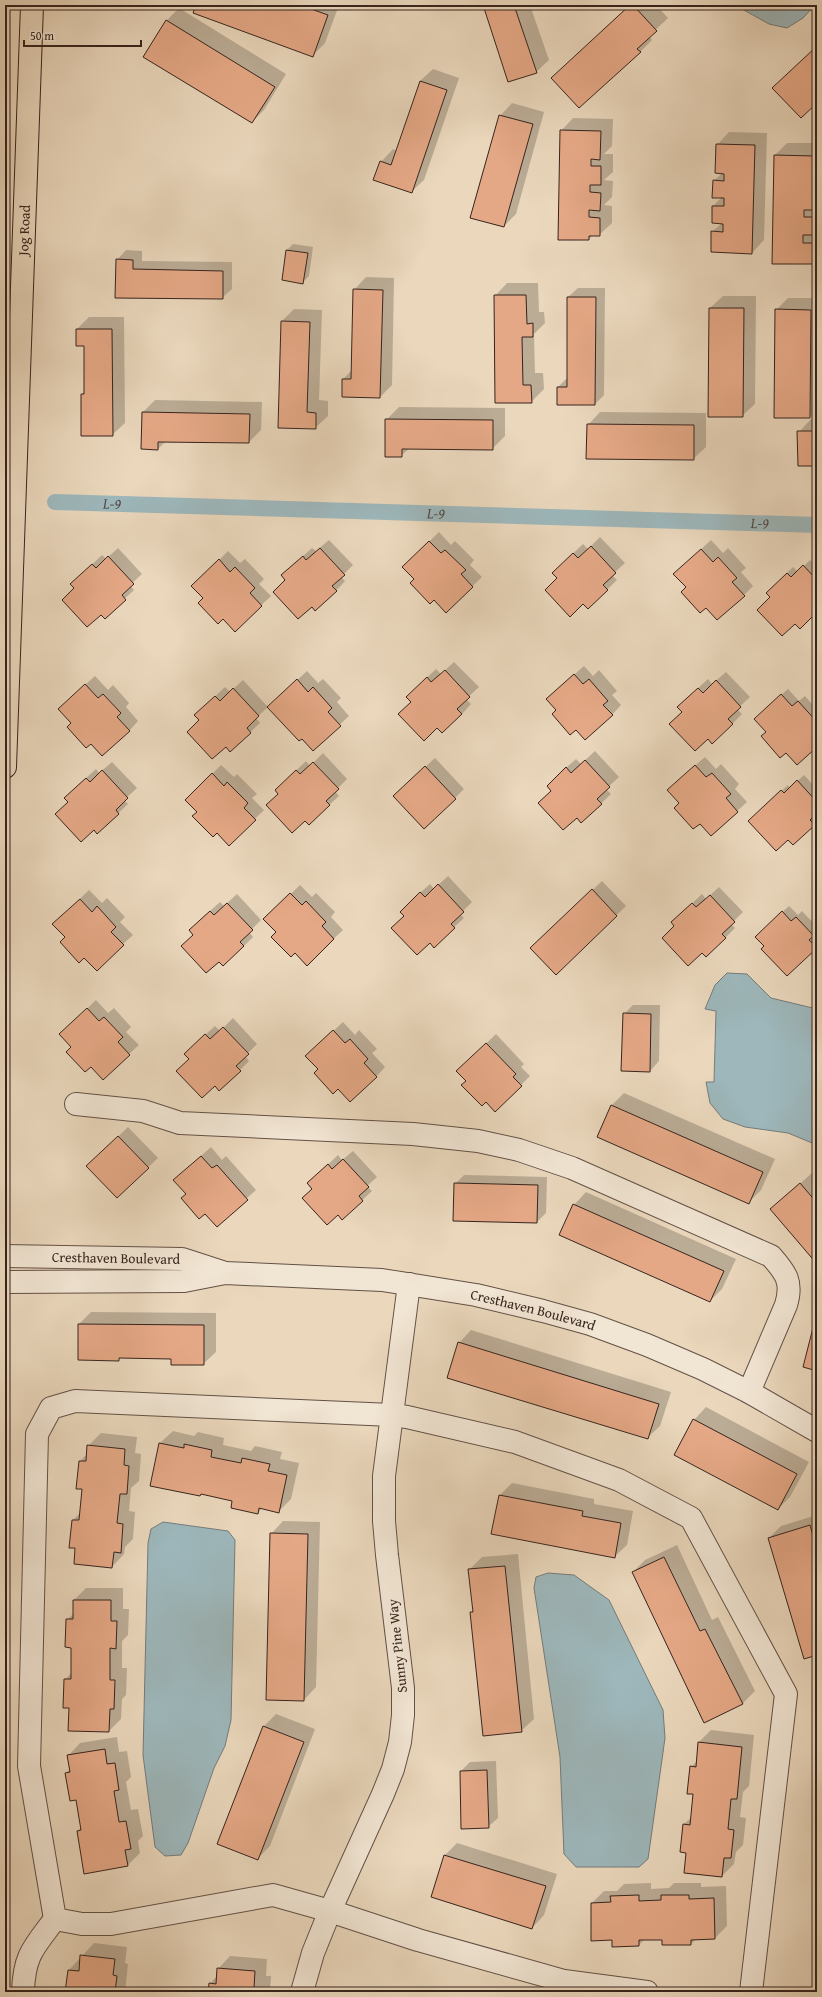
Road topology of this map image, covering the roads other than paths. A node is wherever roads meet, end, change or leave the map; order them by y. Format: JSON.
{"nodes":[{"id":1,"x":32,"y":5,"type":"edge"},
{"id":2,"x":5,"y":737,"type":"edge"},
{"id":3,"x":5,"y":767,"type":"edge"},
{"id":4,"x":76,"y":1104,"type":"dead end"},
{"id":5,"x":5,"y":1256,"type":"edge"},
{"id":6,"x":225,"y":1273,"type":"junction"},
{"id":7,"x":5,"y":1282,"type":"edge"},
{"id":8,"x":409,"y":1284,"type":"junction"},
{"id":9,"x":748,"y":1392,"type":"junction"},
{"id":10,"x":392,"y":1415,"type":"junction"},
{"id":11,"x":817,"y":1431,"type":"edge"},
{"id":12,"x":330,"y":1911,"type":"junction"},
{"id":13,"x":56,"y":1919,"type":"junction"},
{"id":14,"x":23,"y":1992,"type":"edge"},
{"id":15,"x":302,"y":1992,"type":"edge"},
{"id":16,"x":647,"y":1992,"type":"edge"},
{"id":17,"x":751,"y":1992,"type":"edge"}],
"edges":[{"from":1,"to":2,"type":"main road","name":"Jog Road"},
{"from":2,"to":3,"type":"main road","name":"Jog Road"},
{"from":4,"to":9,"type":"street"},
{"from":5,"to":6,"type":"street","name":"Cresthaven Boulevard"},
{"from":6,"to":7,"type":"street","name":"Cresthaven Boulevard"},
{"from":6,"to":8,"type":"street","name":"Cresthaven Boulevard"},
{"from":8,"to":9,"type":"street","name":"Cresthaven Boulevard"},
{"from":8,"to":10,"type":"street","name":"Sunny Pine Way"},
{"from":9,"to":11,"type":"street","name":"Cresthaven Boulevard"},
{"from":10,"to":12,"type":"street","name":"Sunny Pine Way"},
{"from":10,"to":13,"type":"street"},
{"from":10,"to":17,"type":"street"},
{"from":12,"to":13,"type":"street"},
{"from":12,"to":15,"type":"street","name":"Sunny Pine Way"},
{"from":12,"to":16,"type":"street"},
{"from":13,"to":14,"type":"street"}]}
